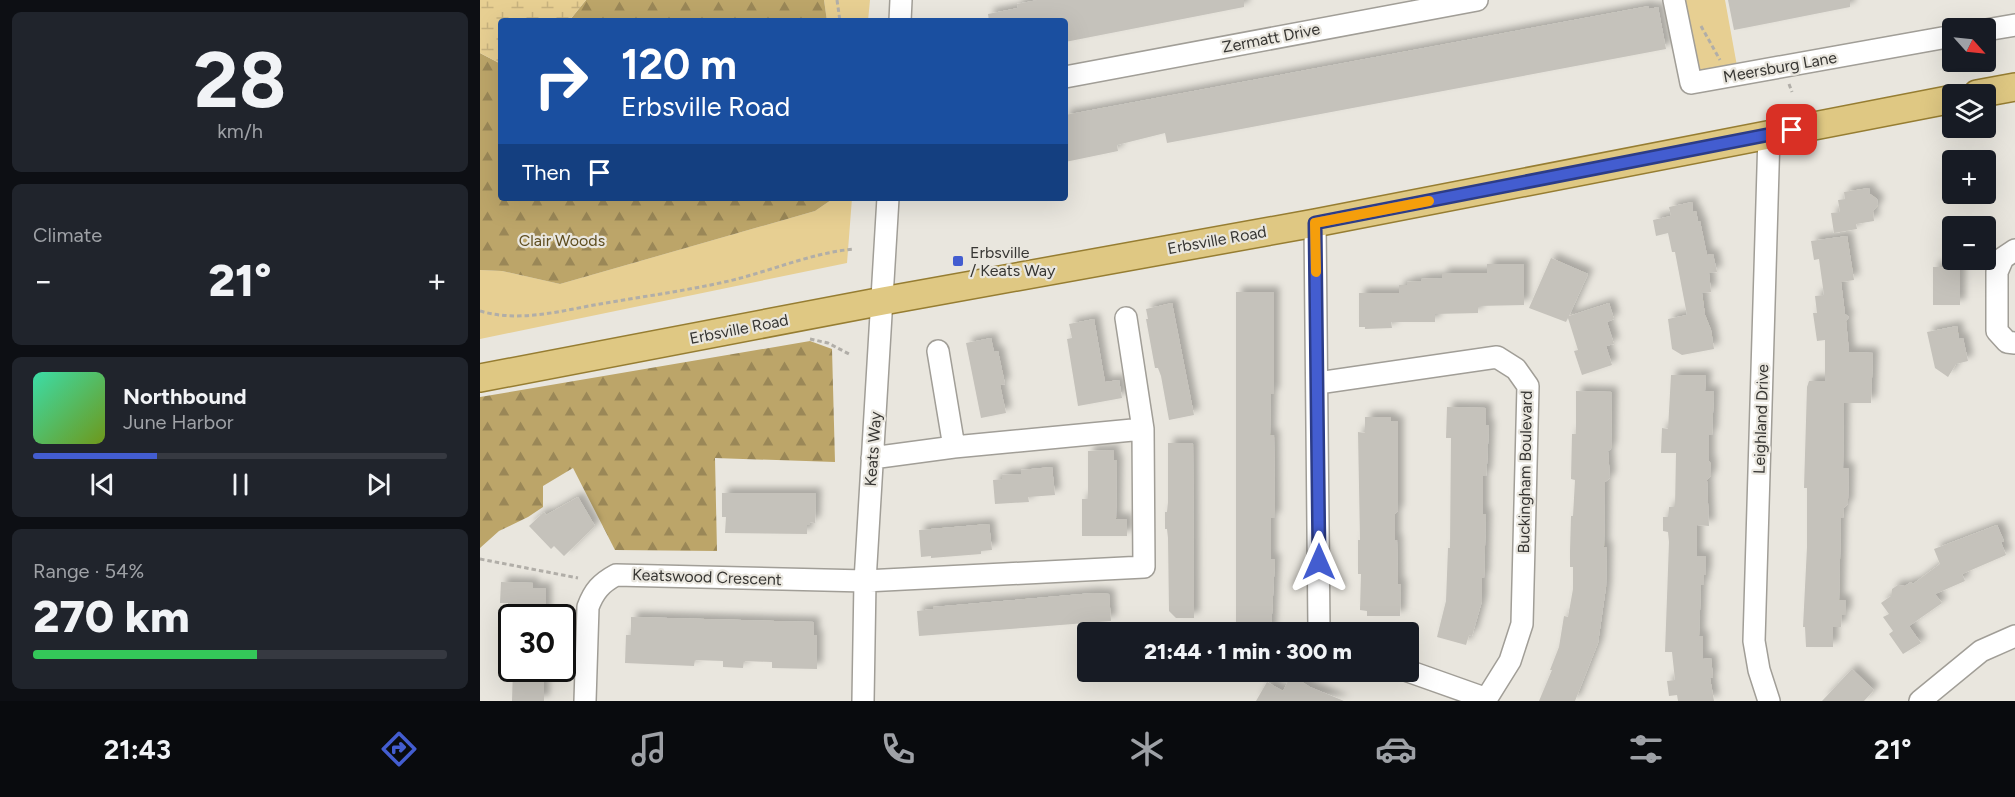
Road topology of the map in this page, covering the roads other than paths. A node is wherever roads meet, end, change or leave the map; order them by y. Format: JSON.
{"nodes":[{"id":1,"x":901,"y":0,"type":"edge"},
{"id":2,"x":1477,"y":0,"type":"edge"},
{"id":3,"x":1674,"y":0,"type":"edge"},
{"id":4,"x":900,"y":18,"type":"edge"},
{"id":5,"x":2015,"y":25,"type":"edge"},
{"id":6,"x":1996,"y":28,"type":"edge"},
{"id":7,"x":1942,"y":38,"type":"edge"},
{"id":8,"x":1068,"y":76,"type":"edge"},
{"id":9,"x":2015,"y":87,"type":"edge"},
{"id":10,"x":1996,"y":90,"type":"edge"},
{"id":11,"x":1942,"y":101,"type":"edge"},
{"id":12,"x":1769,"y":135,"type":"junction"},
{"id":13,"x":888,"y":201,"type":"edge"},
{"id":14,"x":1315,"y":223,"type":"junction"},
{"id":15,"x":2015,"y":250,"type":"edge"},
{"id":16,"x":883,"y":301,"type":"junction"},
{"id":17,"x":1126,"y":318,"type":"dead end"},
{"id":18,"x":2015,"y":343,"type":"edge"},
{"id":19,"x":938,"y":351,"type":"dead end"},
{"id":20,"x":480,"y":378,"type":"edge"},
{"id":21,"x":1318,"y":383,"type":"junction"},
{"id":22,"x":1143,"y":429,"type":"junction"},
{"id":23,"x":954,"y":447,"type":"junction"},
{"id":24,"x":872,"y":458,"type":"junction"},
{"id":25,"x":865,"y":581,"type":"junction"},
{"id":26,"x":1319,"y":622,"type":"edge"},
{"id":27,"x":2015,"y":636,"type":"edge"},
{"id":28,"x":1419,"y":675,"type":"edge"},
{"id":29,"x":1486,"y":700,"type":"edge"},
{"id":30,"x":585,"y":701,"type":"edge"},
{"id":31,"x":863,"y":701,"type":"edge"},
{"id":32,"x":1769,"y":701,"type":"edge"},
{"id":33,"x":1920,"y":701,"type":"edge"}],
"edges":[{"from":1,"to":4,"type":"street"},
{"from":2,"to":8,"type":"street","name":"Zermatt Drive"},
{"from":3,"to":7,"type":"street","name":"Meersburg Lane"},
{"from":5,"to":6,"type":"street"},
{"from":9,"to":10,"type":"main road"},
{"from":11,"to":12,"type":"main road","name":"Erbsville Road"},
{"from":12,"to":14,"type":"main road","name":"Erbsville Road"},
{"from":12,"to":32,"type":"street","name":"Leighland Drive"},
{"from":13,"to":16,"type":"street","name":"Keats Way"},
{"from":14,"to":16,"type":"main road","name":"Erbsville Road"},
{"from":14,"to":21,"type":"street"},
{"from":15,"to":18,"type":"street"},
{"from":16,"to":20,"type":"main road","name":"Erbsville Road"},
{"from":16,"to":24,"type":"street","name":"Keats Way"},
{"from":17,"to":22,"type":"street"},
{"from":19,"to":23,"type":"street"},
{"from":21,"to":26,"type":"street"},
{"from":21,"to":29,"type":"street","name":"Buckingham Boulevard"},
{"from":22,"to":23,"type":"street"},
{"from":22,"to":25,"type":"street","name":"Keatswood Crescent"},
{"from":23,"to":24,"type":"street"},
{"from":24,"to":25,"type":"street","name":"Keats Way"},
{"from":25,"to":30,"type":"street","name":"Keatswood Crescent"},
{"from":25,"to":31,"type":"street","name":"Keats Way"},
{"from":27,"to":33,"type":"street"},
{"from":28,"to":29,"type":"street"}]}
